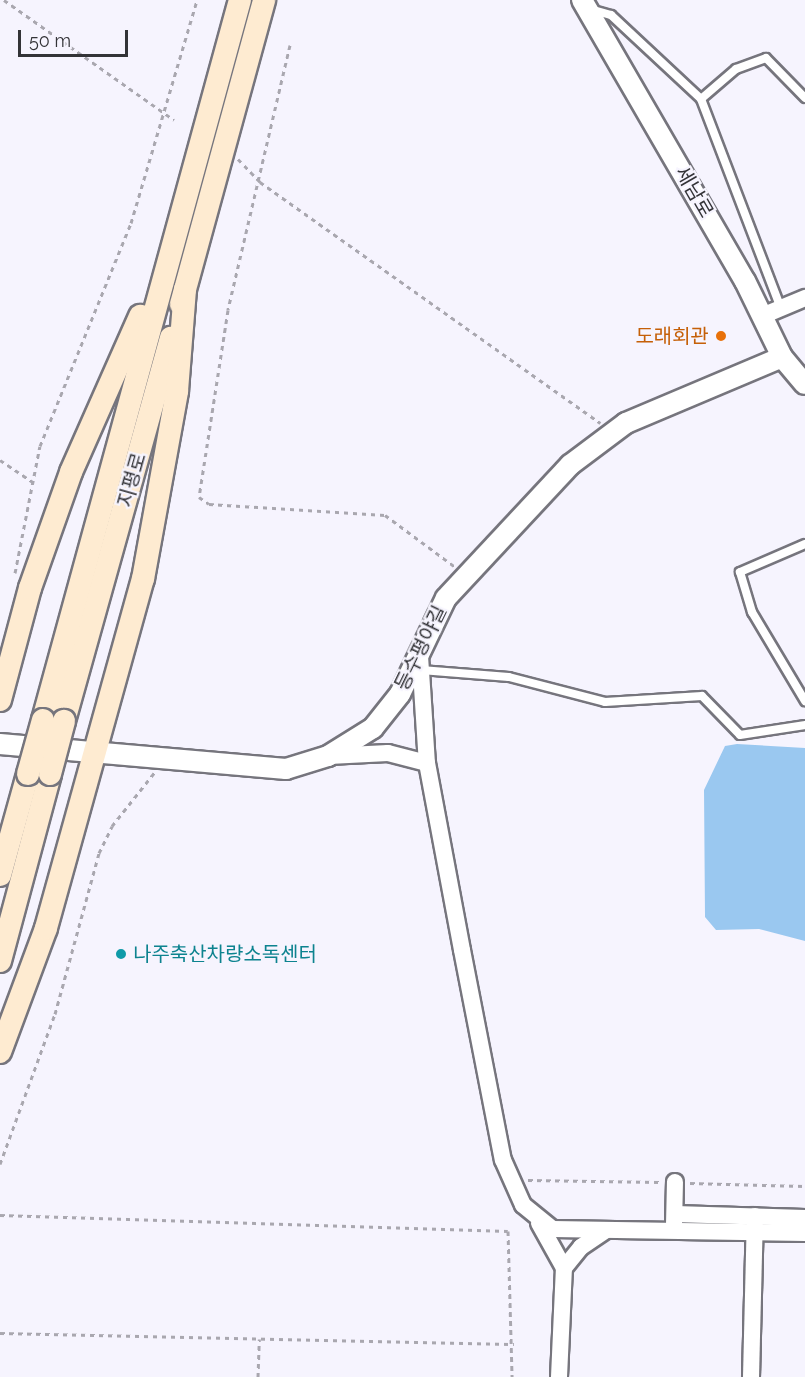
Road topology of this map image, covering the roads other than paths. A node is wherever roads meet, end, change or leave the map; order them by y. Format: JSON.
{"nodes":[{"id":1,"x":240,"y":0,"type":"edge"},
{"id":2,"x":264,"y":0,"type":"edge"},
{"id":3,"x":584,"y":4,"type":"edge"},
{"id":4,"x":805,"y":98,"type":"edge"},
{"id":5,"x":701,"y":99,"type":"junction"},
{"id":6,"x":168,"y":255,"type":"junction"},
{"id":7,"x":185,"y":289,"type":"junction"},
{"id":8,"x":805,"y":297,"type":"edge"},
{"id":9,"x":781,"y":308,"type":"junction"},
{"id":10,"x":762,"y":316,"type":"junction"},
{"id":11,"x":782,"y":357,"type":"junction"},
{"id":12,"x":805,"y":384,"type":"edge"},
{"id":13,"x":805,"y":544,"type":"edge"},
{"id":14,"x":421,"y":663,"type":"junction"},
{"id":15,"x":0,"y":700,"type":"edge"},
{"id":16,"x":805,"y":701,"type":"edge"},
{"id":17,"x":54,"y":720,"type":"junction"},
{"id":18,"x":805,"y":725,"type":"edge"},
{"id":19,"x":0,"y":744,"type":"edge"},
{"id":20,"x":97,"y":750,"type":"junction"},
{"id":21,"x":328,"y":756,"type":"junction"},
{"id":22,"x":428,"y":764,"type":"junction"},
{"id":23,"x":39,"y":774,"type":"junction"},
{"id":24,"x":0,"y":875,"type":"edge"},
{"id":25,"x":0,"y":961,"type":"edge"},
{"id":26,"x":0,"y":1052,"type":"edge"},
{"id":27,"x":675,"y":1182,"type":"road end"},
{"id":28,"x":675,"y":1214,"type":"junction"},
{"id":29,"x":805,"y":1218,"type":"edge"},
{"id":30,"x":536,"y":1220,"type":"junction"},
{"id":31,"x":755,"y":1224,"type":"junction"},
{"id":32,"x":605,"y":1231,"type":"junction"},
{"id":33,"x":674,"y":1232,"type":"junction"},
{"id":34,"x":805,"y":1233,"type":"edge"},
{"id":35,"x":564,"y":1268,"type":"junction"},
{"id":36,"x":559,"y":1377,"type":"edge"},
{"id":37,"x":750,"y":1377,"type":"edge"}],
"edges":[{"from":1,"to":6,"type":"main road","name":"지평로"},
{"from":2,"to":7,"type":"main road","name":"지평로"},
{"from":3,"to":5,"type":"lane"},
{"from":3,"to":10,"type":"street","name":"세남로"},
{"from":4,"to":5,"type":"lane"},
{"from":5,"to":9,"type":"lane"},
{"from":6,"to":15,"type":"main road"},
{"from":6,"to":17,"type":"main road","name":"지평로"},
{"from":7,"to":17,"type":"main road","name":"지평로"},
{"from":7,"to":20,"type":"main road"},
{"from":8,"to":9,"type":"street"},
{"from":9,"to":10,"type":"street"},
{"from":10,"to":11,"type":"street","name":"세남로"},
{"from":11,"to":12,"type":"street","name":"세남로"},
{"from":11,"to":14,"type":"street","name":"등수평야길"},
{"from":13,"to":16,"type":"lane"},
{"from":14,"to":18,"type":"lane"},
{"from":14,"to":21,"type":"street","name":"등수평야길"},
{"from":14,"to":22,"type":"street"},
{"from":17,"to":23,"type":"main road","name":"지평로","bridge":true},
{"from":19,"to":20,"type":"street","name":"등수평야길"},
{"from":20,"to":21,"type":"street","name":"등수평야길"},
{"from":20,"to":26,"type":"main road"},
{"from":21,"to":22,"type":"street"},
{"from":22,"to":30,"type":"street"},
{"from":23,"to":24,"type":"main road","name":"지평로"},
{"from":23,"to":25,"type":"main road","name":"지평로"},
{"from":27,"to":28,"type":"street"},
{"from":28,"to":31,"type":"street"},
{"from":28,"to":33,"type":"street"},
{"from":29,"to":31,"type":"street"},
{"from":30,"to":32,"type":"street"},
{"from":30,"to":35,"type":"street"},
{"from":31,"to":33,"type":"street"},
{"from":31,"to":34,"type":"street"},
{"from":31,"to":37,"type":"street"},
{"from":32,"to":33,"type":"street"},
{"from":32,"to":35,"type":"street"},
{"from":35,"to":36,"type":"street"}]}
